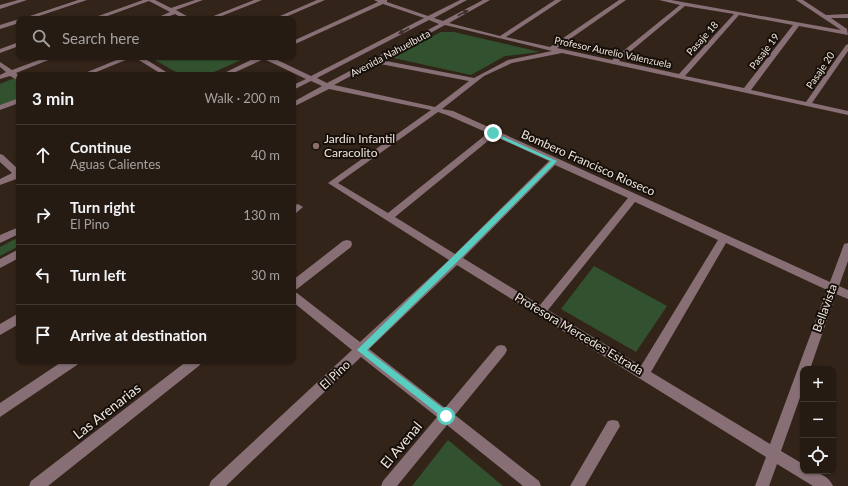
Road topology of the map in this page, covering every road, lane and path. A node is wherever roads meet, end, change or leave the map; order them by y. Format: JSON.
{"nodes":[{"id":1,"x":24,"y":0,"type":"edge"},
{"id":2,"x":84,"y":0,"type":"edge"},
{"id":3,"x":150,"y":0,"type":"edge"},
{"id":4,"x":200,"y":0,"type":"edge"},
{"id":5,"x":259,"y":0,"type":"edge"},
{"id":6,"x":322,"y":0,"type":"edge"},
{"id":7,"x":464,"y":0,"type":"edge"},
{"id":8,"x":487,"y":0,"type":"edge"},
{"id":9,"x":558,"y":0,"type":"edge"},
{"id":10,"x":623,"y":0,"type":"edge"},
{"id":11,"x":662,"y":0,"type":"edge"},
{"id":12,"x":799,"y":0,"type":"edge"},
{"id":13,"x":382,"y":1,"type":"edge"},
{"id":14,"x":684,"y":4,"type":"junction"},
{"id":15,"x":0,"y":7,"type":"edge"},
{"id":16,"x":173,"y":11,"type":"junction"},
{"id":17,"x":738,"y":13,"type":"junction"},
{"id":18,"x":33,"y":16,"type":"edge"},
{"id":19,"x":102,"y":16,"type":"edge"},
{"id":20,"x":163,"y":16,"type":"edge"},
{"id":21,"x":183,"y":16,"type":"edge"},
{"id":22,"x":217,"y":16,"type":"edge"},
{"id":23,"x":283,"y":16,"type":"edge"},
{"id":24,"x":848,"y":16,"type":"edge"},
{"id":25,"x":825,"y":17,"type":"junction"},
{"id":26,"x":428,"y":18,"type":"junction"},
{"id":27,"x":16,"y":22,"type":"edge"},
{"id":28,"x":443,"y":24,"type":"junction"},
{"id":29,"x":797,"y":24,"type":"junction"},
{"id":30,"x":0,"y":27,"type":"edge"},
{"id":31,"x":848,"y":32,"type":"edge"},
{"id":32,"x":501,"y":38,"type":"junction"},
{"id":33,"x":296,"y":42,"type":"edge"},
{"id":34,"x":16,"y":45,"type":"edge"},
{"id":35,"x":848,"y":46,"type":"edge"},
{"id":36,"x":551,"y":49,"type":"junction"},
{"id":37,"x":0,"y":51,"type":"edge"},
{"id":38,"x":562,"y":51,"type":"junction"},
{"id":39,"x":45,"y":60,"type":"edge"},
{"id":40,"x":122,"y":60,"type":"edge"},
{"id":41,"x":142,"y":60,"type":"edge"},
{"id":42,"x":256,"y":60,"type":"edge"},
{"id":43,"x":272,"y":60,"type":"edge"},
{"id":44,"x":375,"y":60,"type":"junction"},
{"id":45,"x":613,"y":63,"type":"junction"},
{"id":46,"x":0,"y":64,"type":"edge"},
{"id":47,"x":92,"y":72,"type":"edge"},
{"id":48,"x":163,"y":72,"type":"edge"},
{"id":49,"x":230,"y":72,"type":"edge"},
{"id":50,"x":10,"y":73,"type":"junction"},
{"id":51,"x":0,"y":77,"type":"edge"},
{"id":52,"x":16,"y":77,"type":"edge"},
{"id":53,"x":680,"y":77,"type":"junction"},
{"id":54,"x":311,"y":79,"type":"junction"},
{"id":55,"x":474,"y":80,"type":"junction"},
{"id":56,"x":296,"y":86,"type":"edge"},
{"id":57,"x":327,"y":86,"type":"junction"},
{"id":58,"x":746,"y":91,"type":"junction"},
{"id":59,"x":16,"y":101,"type":"edge"},
{"id":60,"x":296,"y":103,"type":"edge"},
{"id":61,"x":808,"y":104,"type":"junction"},
{"id":62,"x":0,"y":108,"type":"edge"},
{"id":63,"x":437,"y":109,"type":"junction"},
{"id":64,"x":848,"y":113,"type":"edge"},
{"id":65,"x":493,"y":133,"type":"junction"},
{"id":66,"x":0,"y":157,"type":"edge"},
{"id":67,"x":554,"y":161,"type":"junction"},
{"id":68,"x":16,"y":171,"type":"edge"},
{"id":69,"x":16,"y":175,"type":"edge"},
{"id":70,"x":0,"y":182,"type":"edge"},
{"id":71,"x":634,"y":197,"type":"junction"},
{"id":72,"x":388,"y":218,"type":"junction"},
{"id":73,"x":16,"y":231,"type":"edge"},
{"id":74,"x":724,"y":238,"type":"junction"},
{"id":75,"x":0,"y":239,"type":"edge"},
{"id":76,"x":347,"y":244,"type":"dead end"},
{"id":77,"x":848,"y":247,"type":"edge"},
{"id":78,"x":16,"y":256,"type":"edge"},
{"id":79,"x":456,"y":259,"type":"junction"},
{"id":80,"x":0,"y":264,"type":"edge"},
{"id":81,"x":296,"y":284,"type":"edge"},
{"id":82,"x":832,"y":288,"type":"junction"},
{"id":83,"x":848,"y":295,"type":"edge"},
{"id":84,"x":296,"y":298,"type":"edge"},
{"id":85,"x":541,"y":311,"type":"junction"},
{"id":86,"x":16,"y":320,"type":"edge"},
{"id":87,"x":0,"y":330,"type":"edge"},
{"id":88,"x":361,"y":350,"type":"junction"},
{"id":89,"x":501,"y":350,"type":"dead end"},
{"id":90,"x":69,"y":364,"type":"edge"},
{"id":91,"x":192,"y":364,"type":"edge"},
{"id":92,"x":804,"y":366,"type":"edge"},
{"id":93,"x":643,"y":374,"type":"junction"},
{"id":94,"x":800,"y":379,"type":"edge"},
{"id":95,"x":0,"y":411,"type":"edge"},
{"id":96,"x":446,"y":416,"type":"junction"},
{"id":97,"x":613,"y":426,"type":"dead end"},
{"id":98,"x":774,"y":454,"type":"junction"},
{"id":99,"x":36,"y":486,"type":"edge"},
{"id":100,"x":216,"y":486,"type":"edge"},
{"id":101,"x":388,"y":486,"type":"edge"},
{"id":102,"x":534,"y":486,"type":"edge"},
{"id":103,"x":577,"y":486,"type":"edge"},
{"id":104,"x":762,"y":486,"type":"edge"},
{"id":105,"x":826,"y":486,"type":"edge"}],
"edges":[{"from":1,"to":15,"type":"street"},
{"from":2,"to":18,"type":"street"},
{"from":3,"to":16,"type":"street"},
{"from":3,"to":19,"type":"street"},
{"from":4,"to":16,"type":"street"},
{"from":5,"to":22,"type":"street"},
{"from":6,"to":23,"type":"street"},
{"from":7,"to":26,"type":"street","name":"Avenida Nahuelbuta"},
{"from":28,"to":8,"type":"street","name":"Avenida Nahuelbuta","one_way":true},
{"from":9,"to":32,"type":"street"},
{"from":10,"to":36,"type":"street"},
{"from":11,"to":14,"type":"street"},
{"from":12,"to":25,"type":"street"},
{"from":13,"to":26,"type":"street","name":"Profesor Aurelio Valenzuela"},
{"from":13,"to":33,"type":"street"},
{"from":14,"to":17,"type":"street"},
{"from":14,"to":45,"type":"street"},
{"from":16,"to":20,"type":"street"},
{"from":16,"to":21,"type":"street"},
{"from":17,"to":29,"type":"street"},
{"from":17,"to":53,"type":"street","name":"Pasaje 18"},
{"from":24,"to":25,"type":"street"},
{"from":25,"to":31,"type":"street"},
{"from":26,"to":28,"type":"street","name":"Profesor Aurelio Valenzuela"},
{"from":26,"to":54,"type":"street","name":"Avenida Nahuelbuta","one_way":true},
{"from":27,"to":30,"type":"street"},
{"from":28,"to":32,"type":"street","name":"Profesor Aurelio Valenzuela"},
{"from":28,"to":44,"type":"street","name":"Avenida Nahuelbuta"},
{"from":29,"to":31,"type":"street"},
{"from":29,"to":58,"type":"street","name":"Pasaje 19"},
{"from":32,"to":36,"type":"street","name":"Profesor Aurelio Valenzuela"},
{"from":34,"to":37,"type":"street"},
{"from":35,"to":61,"type":"street","name":"Pasaje 20"},
{"from":36,"to":38,"type":"street","name":"Profesor Aurelio Valenzuela"},
{"from":38,"to":45,"type":"street","name":"Profesor Aurelio Valenzuela"},
{"from":38,"to":55,"type":"street"},
{"from":39,"to":50,"type":"street"},
{"from":40,"to":47,"type":"street"},
{"from":41,"to":48,"type":"street"},
{"from":42,"to":49,"type":"street"},
{"from":43,"to":54,"type":"street","name":"Bombero Francisco Rioseco"},
{"from":44,"to":55,"type":"street"},
{"from":44,"to":57,"type":"street","name":"Avenida Nahuelbuta"},
{"from":45,"to":53,"type":"street","name":"Profesor Aurelio Valenzuela"},
{"from":46,"to":50,"type":"street"},
{"from":50,"to":51,"type":"street"},
{"from":50,"to":52,"type":"street"},
{"from":53,"to":58,"type":"street","name":"Profesor Aurelio Valenzuela"},
{"from":54,"to":56,"type":"street","name":"Avenida Nahuelbuta"},
{"from":54,"to":57,"type":"street","name":"Bombero Francisco Rioseco"},
{"from":55,"to":63,"type":"street"},
{"from":57,"to":60,"type":"street","name":"Avenida Nahuelbuta"},
{"from":57,"to":63,"type":"street","name":"Bombero Francisco Rioseco"},
{"from":58,"to":61,"type":"street","name":"Profesor Aurelio Valenzuela"},
{"from":59,"to":62,"type":"street"},
{"from":61,"to":64,"type":"street","name":"Profesor Aurelio Valenzuela"},
{"from":63,"to":65,"type":"street","name":"Bombero Francisco Rioseco"},
{"from":63,"to":72,"type":"street","name":"Profesora Mercedes Estrada"},
{"from":65,"to":67,"type":"street","name":"Bombero Francisco Rioseco"},
{"from":65,"to":72,"type":"street"},
{"from":66,"to":68,"type":"street"},
{"from":67,"to":71,"type":"street","name":"Bombero Francisco Rioseco"},
{"from":67,"to":79,"type":"street","name":"El Pino"},
{"from":69,"to":70,"type":"street"},
{"from":71,"to":74,"type":"street","name":"Bombero Francisco Rioseco"},
{"from":71,"to":85,"type":"street"},
{"from":72,"to":79,"type":"street","name":"Profesora Mercedes Estrada"},
{"from":73,"to":75,"type":"street"},
{"from":74,"to":82,"type":"street","name":"Bombero Francisco Rioseco"},
{"from":74,"to":93,"type":"street"},
{"from":76,"to":81,"type":"street"},
{"from":77,"to":82,"type":"street","name":"Bellavista"},
{"from":78,"to":80,"type":"street"},
{"from":79,"to":85,"type":"street","name":"Profesora Mercedes Estrada"},
{"from":79,"to":88,"type":"street","name":"El Pino"},
{"from":82,"to":83,"type":"street","name":"Bombero Francisco Rioseco"},
{"from":82,"to":92,"type":"street","name":"Bellavista"},
{"from":84,"to":88,"type":"street"},
{"from":85,"to":93,"type":"street","name":"Profesora Mercedes Estrada"},
{"from":86,"to":87,"type":"street"},
{"from":88,"to":96,"type":"street"},
{"from":88,"to":100,"type":"street","name":"El Pino"},
{"from":89,"to":96,"type":"street","name":"El Avenal"},
{"from":90,"to":95,"type":"street"},
{"from":91,"to":99,"type":"street","name":"Las Arenarias"},
{"from":93,"to":98,"type":"street","name":"Profesora Mercedes Estrada"},
{"from":94,"to":98,"type":"street","name":"Bellavista"},
{"from":96,"to":101,"type":"street","name":"El Avenal"},
{"from":96,"to":102,"type":"street"},
{"from":97,"to":103,"type":"street"},
{"from":98,"to":104,"type":"street","name":"Bellavista"},
{"from":98,"to":105,"type":"street","name":"Profesora Mercedes Estrada"}]}
